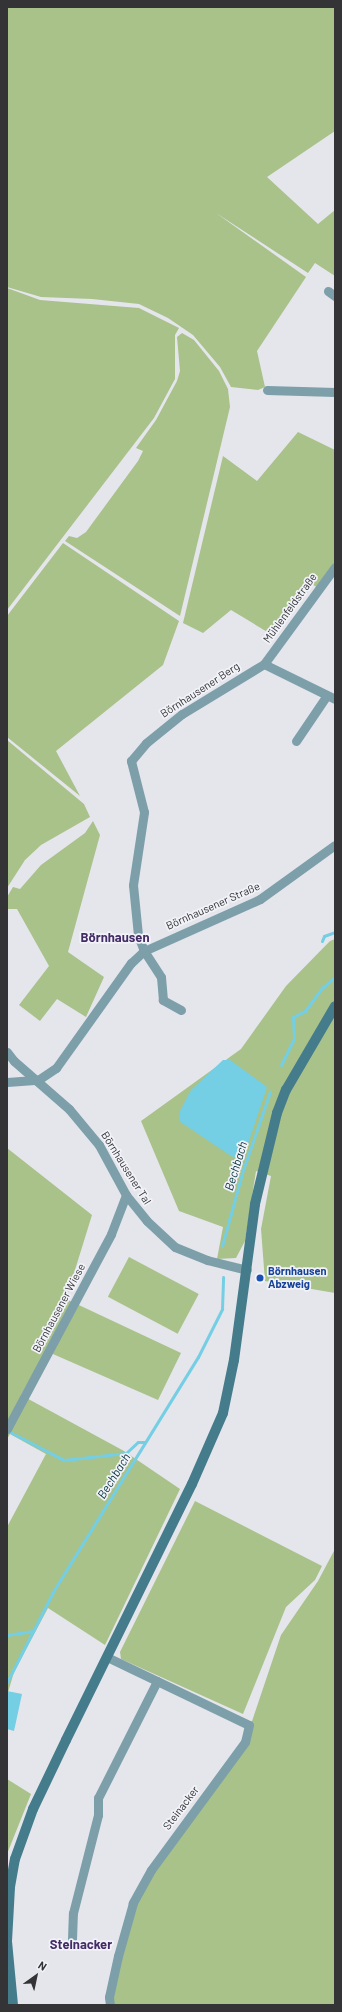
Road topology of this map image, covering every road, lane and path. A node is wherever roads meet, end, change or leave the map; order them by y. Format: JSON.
{"nodes":[{"id":1,"x":267,"y":390,"type":"dead end"},
{"id":2,"x":335,"y":392,"type":"edge"},
{"id":3,"x":335,"y":567,"type":"edge"},
{"id":4,"x":264,"y":664,"type":"junction"},
{"id":5,"x":331,"y":697,"type":"edge"},
{"id":6,"x":296,"y":741,"type":"dead end"},
{"id":7,"x":335,"y":845,"type":"edge"},
{"id":8,"x":144,"y":951,"type":"junction"},
{"id":9,"x":335,"y":1006,"type":"edge"},
{"id":10,"x":181,"y":1010,"type":"dead end"},
{"id":11,"x":7,"y":1052,"type":"edge"},
{"id":12,"x":38,"y":1080,"type":"junction"},
{"id":13,"x":7,"y":1082,"type":"edge"},
{"id":14,"x":126,"y":1196,"type":"junction"},
{"id":15,"x":247,"y":1270,"type":"junction"},
{"id":16,"x":7,"y":1429,"type":"edge"},
{"id":17,"x":107,"y":1657,"type":"junction"},
{"id":18,"x":157,"y":1681,"type":"junction"},
{"id":19,"x":72,"y":1939,"type":"dead end"},
{"id":20,"x":13,"y":2005,"type":"edge"},
{"id":21,"x":110,"y":2005,"type":"edge"}],
"edges":[{"from":1,"to":2,"type":"street"},
{"from":3,"to":4,"type":"street","name":"Mühlenfeldstraße"},
{"from":4,"to":5,"type":"street"},
{"from":4,"to":8,"type":"street","name":"Börnhausener Berg"},
{"from":5,"to":6,"type":"street"},
{"from":7,"to":8,"type":"street","name":"Börnhausener Straße"},
{"from":8,"to":10,"type":"street"},
{"from":8,"to":12,"type":"street","name":"Börnhausener Straße"},
{"from":9,"to":15,"type":"main road"},
{"from":11,"to":12,"type":"street","name":"Börnhausener Tal"},
{"from":12,"to":13,"type":"street","name":"Börnhausener Straße"},
{"from":12,"to":14,"type":"street","name":"Börnhausener Tal"},
{"from":14,"to":15,"type":"street","name":"Börnhausener Tal"},
{"from":14,"to":16,"type":"street","name":"Börnhausener Wiese"},
{"from":15,"to":17,"type":"main road"},
{"from":17,"to":18,"type":"street","name":"Steinacker"},
{"from":17,"to":20,"type":"main road"},
{"from":18,"to":19,"type":"street"},
{"from":18,"to":21,"type":"street","name":"Steinacker"}]}
